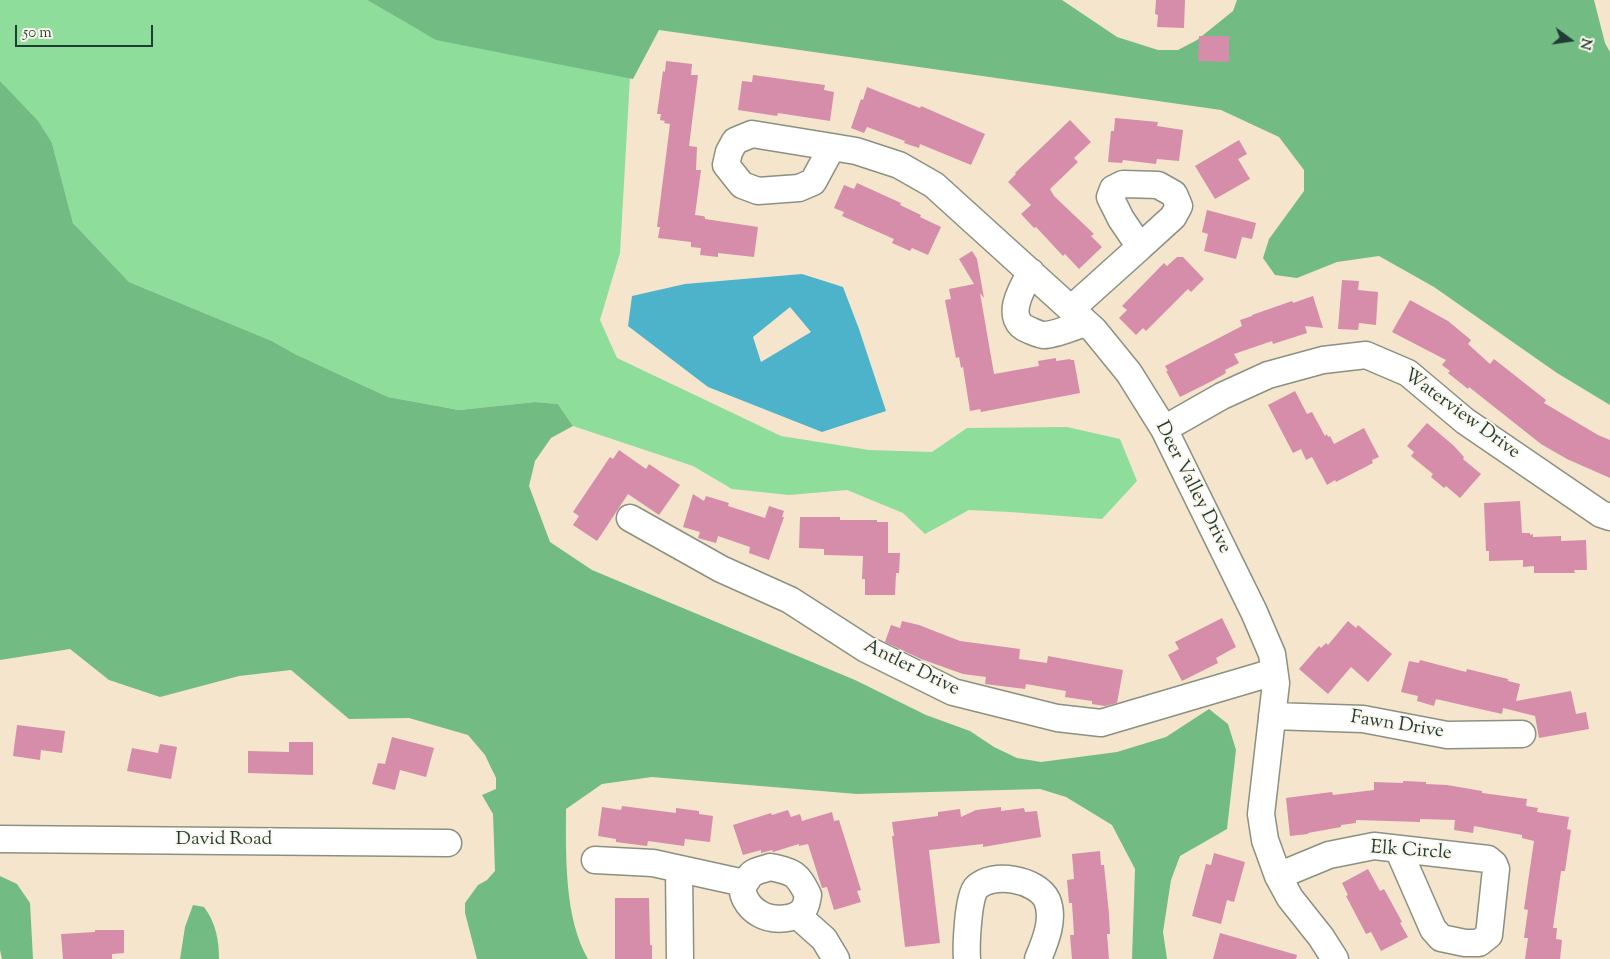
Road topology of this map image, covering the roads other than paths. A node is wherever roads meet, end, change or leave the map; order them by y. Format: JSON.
{"nodes":[{"id":1,"x":832,"y":147,"type":"dead end"},
{"id":2,"x":1140,"y":247,"type":"dead end"},
{"id":3,"x":1030,"y":272,"type":"junction"},
{"id":4,"x":1079,"y":316,"type":"junction"},
{"id":5,"x":1164,"y":429,"type":"junction"},
{"id":6,"x":1610,"y":517,"type":"edge"},
{"id":7,"x":630,"y":518,"type":"dead end"},
{"id":8,"x":1274,"y":672,"type":"junction"},
{"id":9,"x":1272,"y":716,"type":"junction"},
{"id":10,"x":1522,"y":734,"type":"dead end"},
{"id":11,"x":0,"y":839,"type":"edge"},
{"id":12,"x":448,"y":843,"type":"dead end"},
{"id":13,"x":1398,"y":849,"type":"junction"},
{"id":14,"x":595,"y":860,"type":"dead end"},
{"id":15,"x":679,"y":869,"type":"junction"},
{"id":16,"x":1278,"y":876,"type":"junction"},
{"id":17,"x":744,"y":883,"type":"junction"},
{"id":18,"x":797,"y":915,"type":"junction"},
{"id":19,"x":680,"y":959,"type":"edge"},
{"id":20,"x":836,"y":959,"type":"edge"},
{"id":21,"x":967,"y":959,"type":"edge"},
{"id":22,"x":1038,"y":959,"type":"edge"},
{"id":23,"x":1336,"y":959,"type":"edge"}],
"edges":[{"from":1,"to":3,"type":"street","name":"Deer Valley Drive"},
{"from":2,"to":4,"type":"street"},
{"from":3,"to":4,"type":"street","name":"Deer Valley Drive"},
{"from":3,"to":4,"type":"street"},
{"from":4,"to":5,"type":"street","name":"Deer Valley Drive"},
{"from":5,"to":6,"type":"street","name":"Waterview Drive"},
{"from":5,"to":8,"type":"street","name":"Deer Valley Drive"},
{"from":7,"to":8,"type":"street","name":"Antler Drive"},
{"from":8,"to":9,"type":"street","name":"Deer Valley Drive"},
{"from":9,"to":10,"type":"street","name":"Fawn Drive"},
{"from":9,"to":16,"type":"street","name":"Deer Valley Drive"},
{"from":11,"to":12,"type":"street","name":"David Road"},
{"from":13,"to":13,"type":"street","name":"Elk Circle"},
{"from":13,"to":16,"type":"street","name":"Elk Circle"},
{"from":14,"to":15,"type":"street"},
{"from":15,"to":17,"type":"street"},
{"from":15,"to":19,"type":"street"},
{"from":16,"to":23,"type":"street","name":"Deer Valley Drive"},
{"from":17,"to":18,"type":"street"},
{"from":17,"to":18,"type":"street"},
{"from":18,"to":20,"type":"street"},
{"from":21,"to":22,"type":"street"}]}
